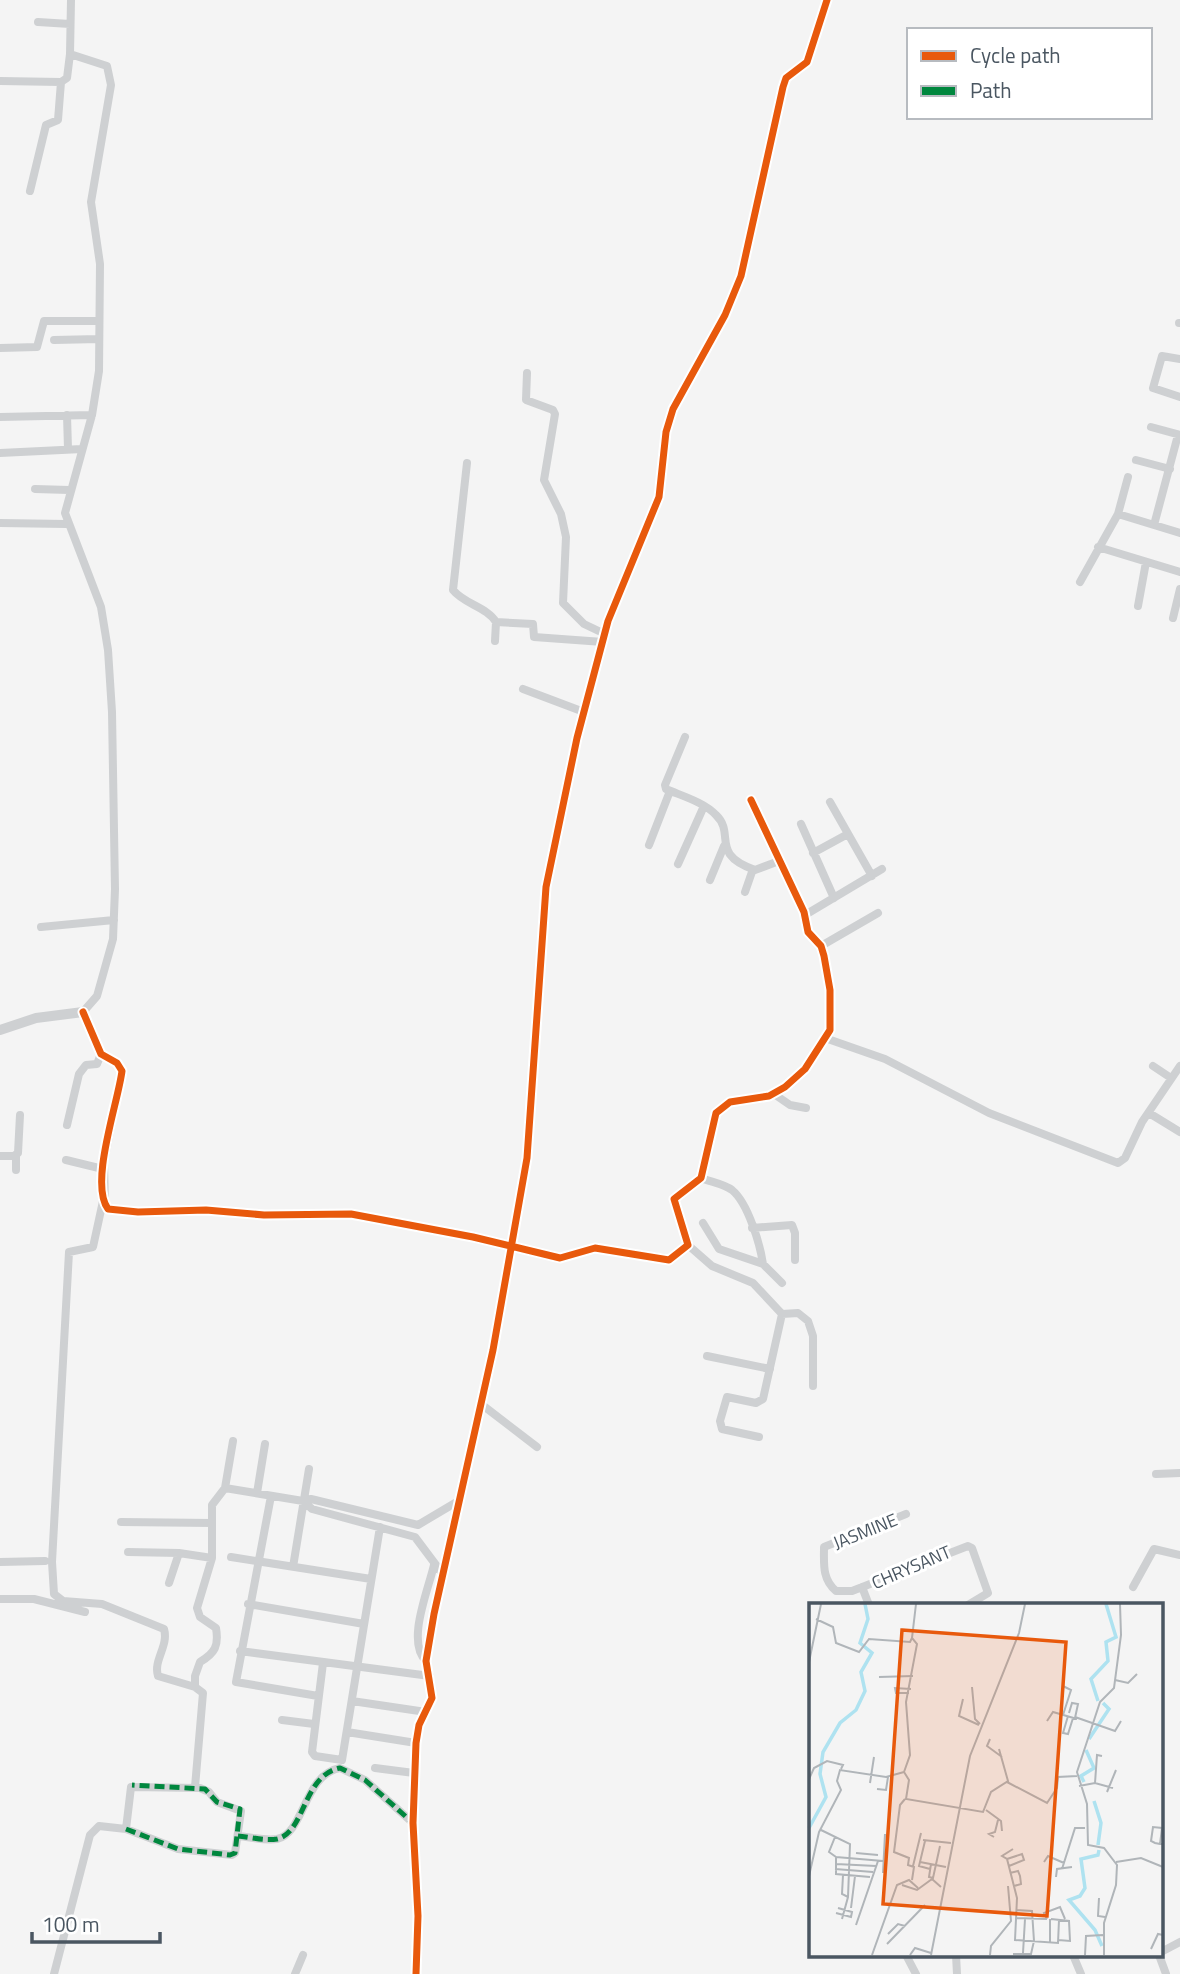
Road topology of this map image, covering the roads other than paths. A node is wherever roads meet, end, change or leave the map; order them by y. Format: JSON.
{"nodes":[{"id":1,"x":71,"y":0,"type":"edge"},
{"id":2,"x":827,"y":0,"type":"edge"},
{"id":3,"x":38,"y":22,"type":"dead end"},
{"id":4,"x":70,"y":24,"type":"junction"},
{"id":5,"x":71,"y":54,"type":"junction"},
{"id":6,"x":0,"y":81,"type":"edge"},
{"id":7,"x":61,"y":82,"type":"junction"},
{"id":8,"x":30,"y":191,"type":"dead end"},
{"id":9,"x":99,"y":321,"type":"junction"},
{"id":10,"x":99,"y":339,"type":"junction"},
{"id":11,"x":54,"y":340,"type":"dead end"},
{"id":12,"x":0,"y":348,"type":"edge"},
{"id":13,"x":1180,"y":359,"type":"edge"},
{"id":14,"x":527,"y":373,"type":"dead end"},
{"id":15,"x":1180,"y":397,"type":"edge"},
{"id":16,"x":67,"y":415,"type":"junction"},
{"id":17,"x":92,"y":415,"type":"junction"},
{"id":18,"x":0,"y":416,"type":"edge"},
{"id":19,"x":1151,"y":427,"type":"dead end"},
{"id":20,"x":1179,"y":435,"type":"edge"},
{"id":21,"x":68,"y":449,"type":"junction"},
{"id":22,"x":82,"y":449,"type":"junction"},
{"id":23,"x":0,"y":453,"type":"edge"},
{"id":24,"x":1136,"y":460,"type":"dead end"},
{"id":25,"x":467,"y":464,"type":"dead end"},
{"id":26,"x":1170,"y":468,"type":"junction"},
{"id":27,"x":1128,"y":477,"type":"dead end"},
{"id":28,"x":35,"y":489,"type":"dead end"},
{"id":29,"x":69,"y":489,"type":"junction"},
{"id":30,"x":1118,"y":514,"type":"junction"},
{"id":31,"x":0,"y":523,"type":"edge"},
{"id":32,"x":66,"y":524,"type":"junction"},
{"id":33,"x":1154,"y":525,"type":"junction"},
{"id":34,"x":1180,"y":533,"type":"edge"},
{"id":35,"x":1098,"y":547,"type":"junction"},
{"id":36,"x":1146,"y":562,"type":"junction"},
{"id":37,"x":1180,"y":572,"type":"edge"},
{"id":38,"x":1080,"y":582,"type":"dead end"},
{"id":39,"x":1180,"y":589,"type":"edge"},
{"id":40,"x":1138,"y":606,"type":"dead end"},
{"id":41,"x":1173,"y":618,"type":"dead end"},
{"id":42,"x":496,"y":622,"type":"junction"},
{"id":43,"x":604,"y":638,"type":"junction"},
{"id":44,"x":495,"y":641,"type":"dead end"},
{"id":45,"x":523,"y":689,"type":"dead end"},
{"id":46,"x":584,"y":712,"type":"junction"},
{"id":47,"x":685,"y":737,"type":"dead end"},
{"id":48,"x":670,"y":791,"type":"junction"},
{"id":49,"x":751,"y":800,"type":"dead end"},
{"id":50,"x":830,"y":802,"type":"dead end"},
{"id":51,"x":704,"y":806,"type":"junction"},
{"id":52,"x":802,"y":824,"type":"dead end"},
{"id":53,"x":846,"y":835,"type":"junction"},
{"id":54,"x":649,"y":845,"type":"dead end"},
{"id":55,"x":724,"y":846,"type":"junction"},
{"id":56,"x":813,"y":853,"type":"junction"},
{"id":57,"x":779,"y":860,"type":"junction"},
{"id":58,"x":678,"y":863,"type":"dead end"},
{"id":59,"x":753,"y":869,"type":"junction"},
{"id":60,"x":882,"y":869,"type":"dead end"},
{"id":61,"x":872,"y":876,"type":"junction"},
{"id":62,"x":710,"y":880,"type":"dead end"},
{"id":63,"x":745,"y":891,"type":"dead end"},
{"id":64,"x":834,"y":898,"type":"junction"},
{"id":65,"x":878,"y":913,"type":"dead end"},
{"id":66,"x":805,"y":915,"type":"junction"},
{"id":67,"x":114,"y":920,"type":"junction"},
{"id":68,"x":41,"y":927,"type":"dead end"},
{"id":69,"x":821,"y":946,"type":"junction"},
{"id":70,"x":83,"y":1012,"type":"junction"},
{"id":71,"x":0,"y":1030,"type":"edge"},
{"id":72,"x":825,"y":1038,"type":"junction"},
{"id":73,"x":101,"y":1054,"type":"junction"},
{"id":74,"x":1153,"y":1066,"type":"dead end"},
{"id":75,"x":1180,"y":1066,"type":"edge"},
{"id":76,"x":1171,"y":1078,"type":"junction"},
{"id":77,"x":774,"y":1094,"type":"junction"},
{"id":78,"x":806,"y":1108,"type":"dead end"},
{"id":79,"x":1149,"y":1113,"type":"junction"},
{"id":80,"x":20,"y":1115,"type":"dead end"},
{"id":81,"x":67,"y":1125,"type":"dead end"},
{"id":82,"x":1180,"y":1132,"type":"edge"},
{"id":83,"x":0,"y":1156,"type":"edge"},
{"id":84,"x":16,"y":1156,"type":"junction"},
{"id":85,"x":66,"y":1160,"type":"dead end"},
{"id":86,"x":103,"y":1169,"type":"junction"},
{"id":87,"x":16,"y":1170,"type":"dead end"},
{"id":88,"x":701,"y":1178,"type":"junction"},
{"id":89,"x":103,"y":1201,"type":"junction"},
{"id":90,"x":703,"y":1223,"type":"dead end"},
{"id":91,"x":752,"y":1228,"type":"junction"},
{"id":92,"x":688,"y":1245,"type":"junction"},
{"id":93,"x":512,"y":1246,"type":"junction"},
{"id":94,"x":795,"y":1260,"type":"dead end"},
{"id":95,"x":763,"y":1264,"type":"junction"},
{"id":96,"x":782,"y":1283,"type":"dead end"},
{"id":97,"x":782,"y":1314,"type":"junction"},
{"id":98,"x":707,"y":1356,"type":"dead end"},
{"id":99,"x":770,"y":1369,"type":"junction"},
{"id":100,"x":813,"y":1386,"type":"dead end"},
{"id":101,"x":481,"y":1404,"type":"junction"},
{"id":102,"x":759,"y":1437,"type":"dead end"},
{"id":103,"x":233,"y":1441,"type":"dead end"},
{"id":104,"x":265,"y":1444,"type":"dead end"},
{"id":105,"x":537,"y":1447,"type":"dead end"},
{"id":106,"x":309,"y":1469,"type":"dead end"},
{"id":107,"x":1156,"y":1474,"type":"dead end"},
{"id":108,"x":1180,"y":1474,"type":"edge"},
{"id":109,"x":224,"y":1491,"type":"junction"},
{"id":110,"x":257,"y":1493,"type":"junction"},
{"id":111,"x":271,"y":1496,"type":"junction"},
{"id":112,"x":303,"y":1501,"type":"junction"},
{"id":113,"x":455,"y":1503,"type":"dead end"},
{"id":114,"x":906,"y":1514,"type":"dead end"},
{"id":115,"x":121,"y":1522,"type":"dead end"},
{"id":116,"x":212,"y":1523,"type":"junction"},
{"id":117,"x":418,"y":1525,"type":"junction"},
{"id":118,"x":380,"y":1527,"type":"junction"},
{"id":119,"x":415,"y":1537,"type":"junction"},
{"id":120,"x":128,"y":1552,"type":"dead end"},
{"id":121,"x":179,"y":1553,"type":"junction"},
{"id":122,"x":1180,"y":1555,"type":"edge"},
{"id":123,"x":231,"y":1557,"type":"dead end"},
{"id":124,"x":212,"y":1558,"type":"junction"},
{"id":125,"x":45,"y":1561,"type":"dead end"},
{"id":126,"x":256,"y":1561,"type":"junction"},
{"id":127,"x":0,"y":1562,"type":"edge"},
{"id":128,"x":434,"y":1565,"type":"junction"},
{"id":129,"x":293,"y":1567,"type":"junction"},
{"id":130,"x":442,"y":1573,"type":"junction"},
{"id":131,"x":371,"y":1579,"type":"junction"},
{"id":132,"x":169,"y":1583,"type":"dead end"},
{"id":133,"x":862,"y":1587,"type":"junction"},
{"id":134,"x":1133,"y":1587,"type":"dead end"},
{"id":135,"x":0,"y":1599,"type":"edge"},
{"id":136,"x":868,"y":1603,"type":"edge"},
{"id":137,"x":971,"y":1603,"type":"edge"},
{"id":138,"x":248,"y":1604,"type":"junction"},
{"id":139,"x":85,"y":1612,"type":"dead end"},
{"id":140,"x":364,"y":1624,"type":"junction"},
{"id":141,"x":240,"y":1651,"type":"junction"},
{"id":142,"x":426,"y":1661,"type":"junction"},
{"id":143,"x":323,"y":1663,"type":"junction"},
{"id":144,"x":357,"y":1668,"type":"junction"},
{"id":145,"x":430,"y":1676,"type":"junction"},
{"id":146,"x":195,"y":1687,"type":"junction"},
{"id":147,"x":318,"y":1696,"type":"junction"},
{"id":148,"x":352,"y":1701,"type":"junction"},
{"id":149,"x":426,"y":1712,"type":"junction"},
{"id":150,"x":282,"y":1720,"type":"dead end"},
{"id":151,"x":314,"y":1724,"type":"junction"},
{"id":152,"x":347,"y":1732,"type":"junction"},
{"id":153,"x":416,"y":1743,"type":"junction"},
{"id":154,"x":375,"y":1768,"type":"dead end"},
{"id":155,"x":414,"y":1773,"type":"junction"},
{"id":156,"x":195,"y":1787,"type":"junction"},
{"id":157,"x":414,"y":1823,"type":"junction"},
{"id":158,"x":126,"y":1829,"type":"junction"},
{"id":159,"x":238,"y":1836,"type":"junction"},
{"id":160,"x":1180,"y":1942,"type":"edge"},
{"id":161,"x":1162,"y":1952,"type":"edge"},
{"id":162,"x":303,"y":1955,"type":"dead end"},
{"id":163,"x":907,"y":1956,"type":"edge"},
{"id":164,"x":956,"y":1956,"type":"edge"},
{"id":165,"x":1073,"y":1956,"type":"edge"},
{"id":166,"x":1161,"y":1956,"type":"edge"},
{"id":167,"x":54,"y":1974,"type":"edge"},
{"id":168,"x":295,"y":1974,"type":"edge"},
{"id":169,"x":416,"y":1974,"type":"edge"},
{"id":170,"x":916,"y":1974,"type":"edge"},
{"id":171,"x":957,"y":1974,"type":"edge"},
{"id":172,"x":1081,"y":1974,"type":"edge"},
{"id":173,"x":1166,"y":1974,"type":"edge"}],
"edges":[{"from":1,"to":4,"type":"street"},
{"from":2,"to":43,"type":"street"},
{"from":3,"to":4,"type":"street"},
{"from":4,"to":5,"type":"street"},
{"from":5,"to":7,"type":"street"},
{"from":5,"to":9,"type":"street"},
{"from":6,"to":7,"type":"street"},
{"from":7,"to":8,"type":"street"},
{"from":9,"to":10,"type":"street"},
{"from":9,"to":12,"type":"street"},
{"from":10,"to":11,"type":"street"},
{"from":10,"to":17,"type":"street"},
{"from":13,"to":15,"type":"street"},
{"from":14,"to":43,"type":"street"},
{"from":16,"to":17,"type":"street"},
{"from":16,"to":18,"type":"street"},
{"from":16,"to":21,"type":"street"},
{"from":17,"to":22,"type":"street"},
{"from":19,"to":20,"type":"street"},
{"from":20,"to":26,"type":"street"},
{"from":21,"to":22,"type":"street"},
{"from":21,"to":23,"type":"street"},
{"from":22,"to":29,"type":"street"},
{"from":24,"to":26,"type":"street"},
{"from":25,"to":42,"type":"street"},
{"from":26,"to":33,"type":"street"},
{"from":27,"to":30,"type":"street"},
{"from":28,"to":29,"type":"street"},
{"from":29,"to":32,"type":"street"},
{"from":30,"to":33,"type":"street"},
{"from":30,"to":35,"type":"street"},
{"from":31,"to":32,"type":"street"},
{"from":32,"to":67,"type":"street"},
{"from":33,"to":34,"type":"street"},
{"from":35,"to":36,"type":"street"},
{"from":35,"to":38,"type":"street"},
{"from":36,"to":37,"type":"street"},
{"from":36,"to":40,"type":"street"},
{"from":39,"to":41,"type":"street"},
{"from":42,"to":43,"type":"street"},
{"from":42,"to":44,"type":"street"},
{"from":43,"to":46,"type":"street"},
{"from":45,"to":46,"type":"street"},
{"from":46,"to":93,"type":"street"},
{"from":47,"to":48,"type":"street"},
{"from":48,"to":51,"type":"street"},
{"from":48,"to":54,"type":"street"},
{"from":49,"to":57,"type":"street"},
{"from":50,"to":53,"type":"street"},
{"from":51,"to":55,"type":"street"},
{"from":51,"to":58,"type":"street"},
{"from":52,"to":56,"type":"street"},
{"from":53,"to":56,"type":"street"},
{"from":53,"to":61,"type":"street"},
{"from":55,"to":59,"type":"street"},
{"from":55,"to":62,"type":"street"},
{"from":56,"to":64,"type":"street"},
{"from":57,"to":59,"type":"street"},
{"from":57,"to":66,"type":"street"},
{"from":59,"to":63,"type":"street"},
{"from":60,"to":61,"type":"street"},
{"from":61,"to":64,"type":"street"},
{"from":64,"to":66,"type":"street"},
{"from":65,"to":69,"type":"street"},
{"from":66,"to":69,"type":"street"},
{"from":67,"to":68,"type":"street"},
{"from":67,"to":70,"type":"street"},
{"from":69,"to":72,"type":"street"},
{"from":70,"to":71,"type":"street"},
{"from":70,"to":73,"type":"street"},
{"from":72,"to":77,"type":"street"},
{"from":72,"to":79,"type":"street"},
{"from":73,"to":81,"type":"street"},
{"from":73,"to":86,"type":"street"},
{"from":74,"to":76,"type":"street"},
{"from":75,"to":76,"type":"street"},
{"from":76,"to":79,"type":"street"},
{"from":77,"to":78,"type":"street"},
{"from":77,"to":88,"type":"street"},
{"from":79,"to":82,"type":"street"},
{"from":80,"to":84,"type":"street"},
{"from":83,"to":84,"type":"street"},
{"from":84,"to":87,"type":"street"},
{"from":85,"to":86,"type":"street"},
{"from":86,"to":89,"type":"street"},
{"from":88,"to":91,"type":"street"},
{"from":88,"to":92,"type":"street"},
{"from":89,"to":93,"type":"street"},
{"from":89,"to":146,"type":"street"},
{"from":90,"to":95,"type":"street"},
{"from":91,"to":94,"type":"street"},
{"from":91,"to":95,"type":"street"},
{"from":92,"to":93,"type":"street"},
{"from":92,"to":97,"type":"street"},
{"from":93,"to":101,"type":"street"},
{"from":95,"to":96,"type":"street"},
{"from":97,"to":99,"type":"street"},
{"from":97,"to":100,"type":"street"},
{"from":98,"to":99,"type":"street"},
{"from":99,"to":102,"type":"street"},
{"from":101,"to":105,"type":"street"},
{"from":101,"to":130,"type":"street"},
{"from":103,"to":109,"type":"street"},
{"from":104,"to":110,"type":"street"},
{"from":106,"to":112,"type":"street"},
{"from":107,"to":108,"type":"street"},
{"from":109,"to":110,"type":"street"},
{"from":109,"to":116,"type":"street"},
{"from":110,"to":111,"type":"street"},
{"from":111,"to":112,"type":"street"},
{"from":111,"to":126,"type":"street"},
{"from":112,"to":117,"type":"street"},
{"from":112,"to":118,"type":"street"},
{"from":112,"to":129,"type":"street"},
{"from":113,"to":117,"type":"street"},
{"from":114,"to":133,"type":"street","name":"JASMINE"},
{"from":115,"to":116,"type":"street"},
{"from":116,"to":124,"type":"street"},
{"from":117,"to":119,"type":"street"},
{"from":118,"to":119,"type":"street"},
{"from":118,"to":131,"type":"street"},
{"from":119,"to":128,"type":"street"},
{"from":120,"to":121,"type":"street"},
{"from":121,"to":124,"type":"street"},
{"from":121,"to":132,"type":"street"},
{"from":122,"to":134,"type":"street"},
{"from":123,"to":126,"type":"street"},
{"from":124,"to":146,"type":"street"},
{"from":125,"to":127,"type":"street"},
{"from":126,"to":129,"type":"street"},
{"from":126,"to":138,"type":"street"},
{"from":128,"to":130,"type":"street"},
{"from":128,"to":142,"type":"street"},
{"from":129,"to":131,"type":"street"},
{"from":130,"to":142,"type":"street"},
{"from":131,"to":140,"type":"street"},
{"from":133,"to":136,"type":"street"},
{"from":133,"to":137,"type":"street","name":"CHRYSANT"},
{"from":135,"to":139,"type":"street"},
{"from":138,"to":140,"type":"street"},
{"from":138,"to":141,"type":"street"},
{"from":140,"to":144,"type":"street"},
{"from":141,"to":143,"type":"street"},
{"from":141,"to":147,"type":"street"},
{"from":142,"to":145,"type":"street"},
{"from":143,"to":144,"type":"street"},
{"from":143,"to":147,"type":"street"},
{"from":144,"to":145,"type":"street"},
{"from":144,"to":148,"type":"street"},
{"from":145,"to":149,"type":"street"},
{"from":146,"to":156,"type":"street"},
{"from":147,"to":151,"type":"street"},
{"from":148,"to":149,"type":"street"},
{"from":148,"to":152,"type":"street"},
{"from":149,"to":153,"type":"street"},
{"from":150,"to":151,"type":"street"},
{"from":151,"to":152,"type":"street"},
{"from":152,"to":153,"type":"street"},
{"from":153,"to":155,"type":"street"},
{"from":154,"to":155,"type":"street"},
{"from":155,"to":157,"type":"street"},
{"from":156,"to":158,"type":"street"},
{"from":156,"to":159,"type":"street"},
{"from":157,"to":159,"type":"street"},
{"from":157,"to":169,"type":"street"},
{"from":158,"to":159,"type":"street"},
{"from":158,"to":167,"type":"street"},
{"from":160,"to":161,"type":"street"},
{"from":162,"to":168,"type":"street"},
{"from":163,"to":170,"type":"street"},
{"from":164,"to":171,"type":"street"},
{"from":165,"to":172,"type":"street"},
{"from":166,"to":173,"type":"street"}]}
